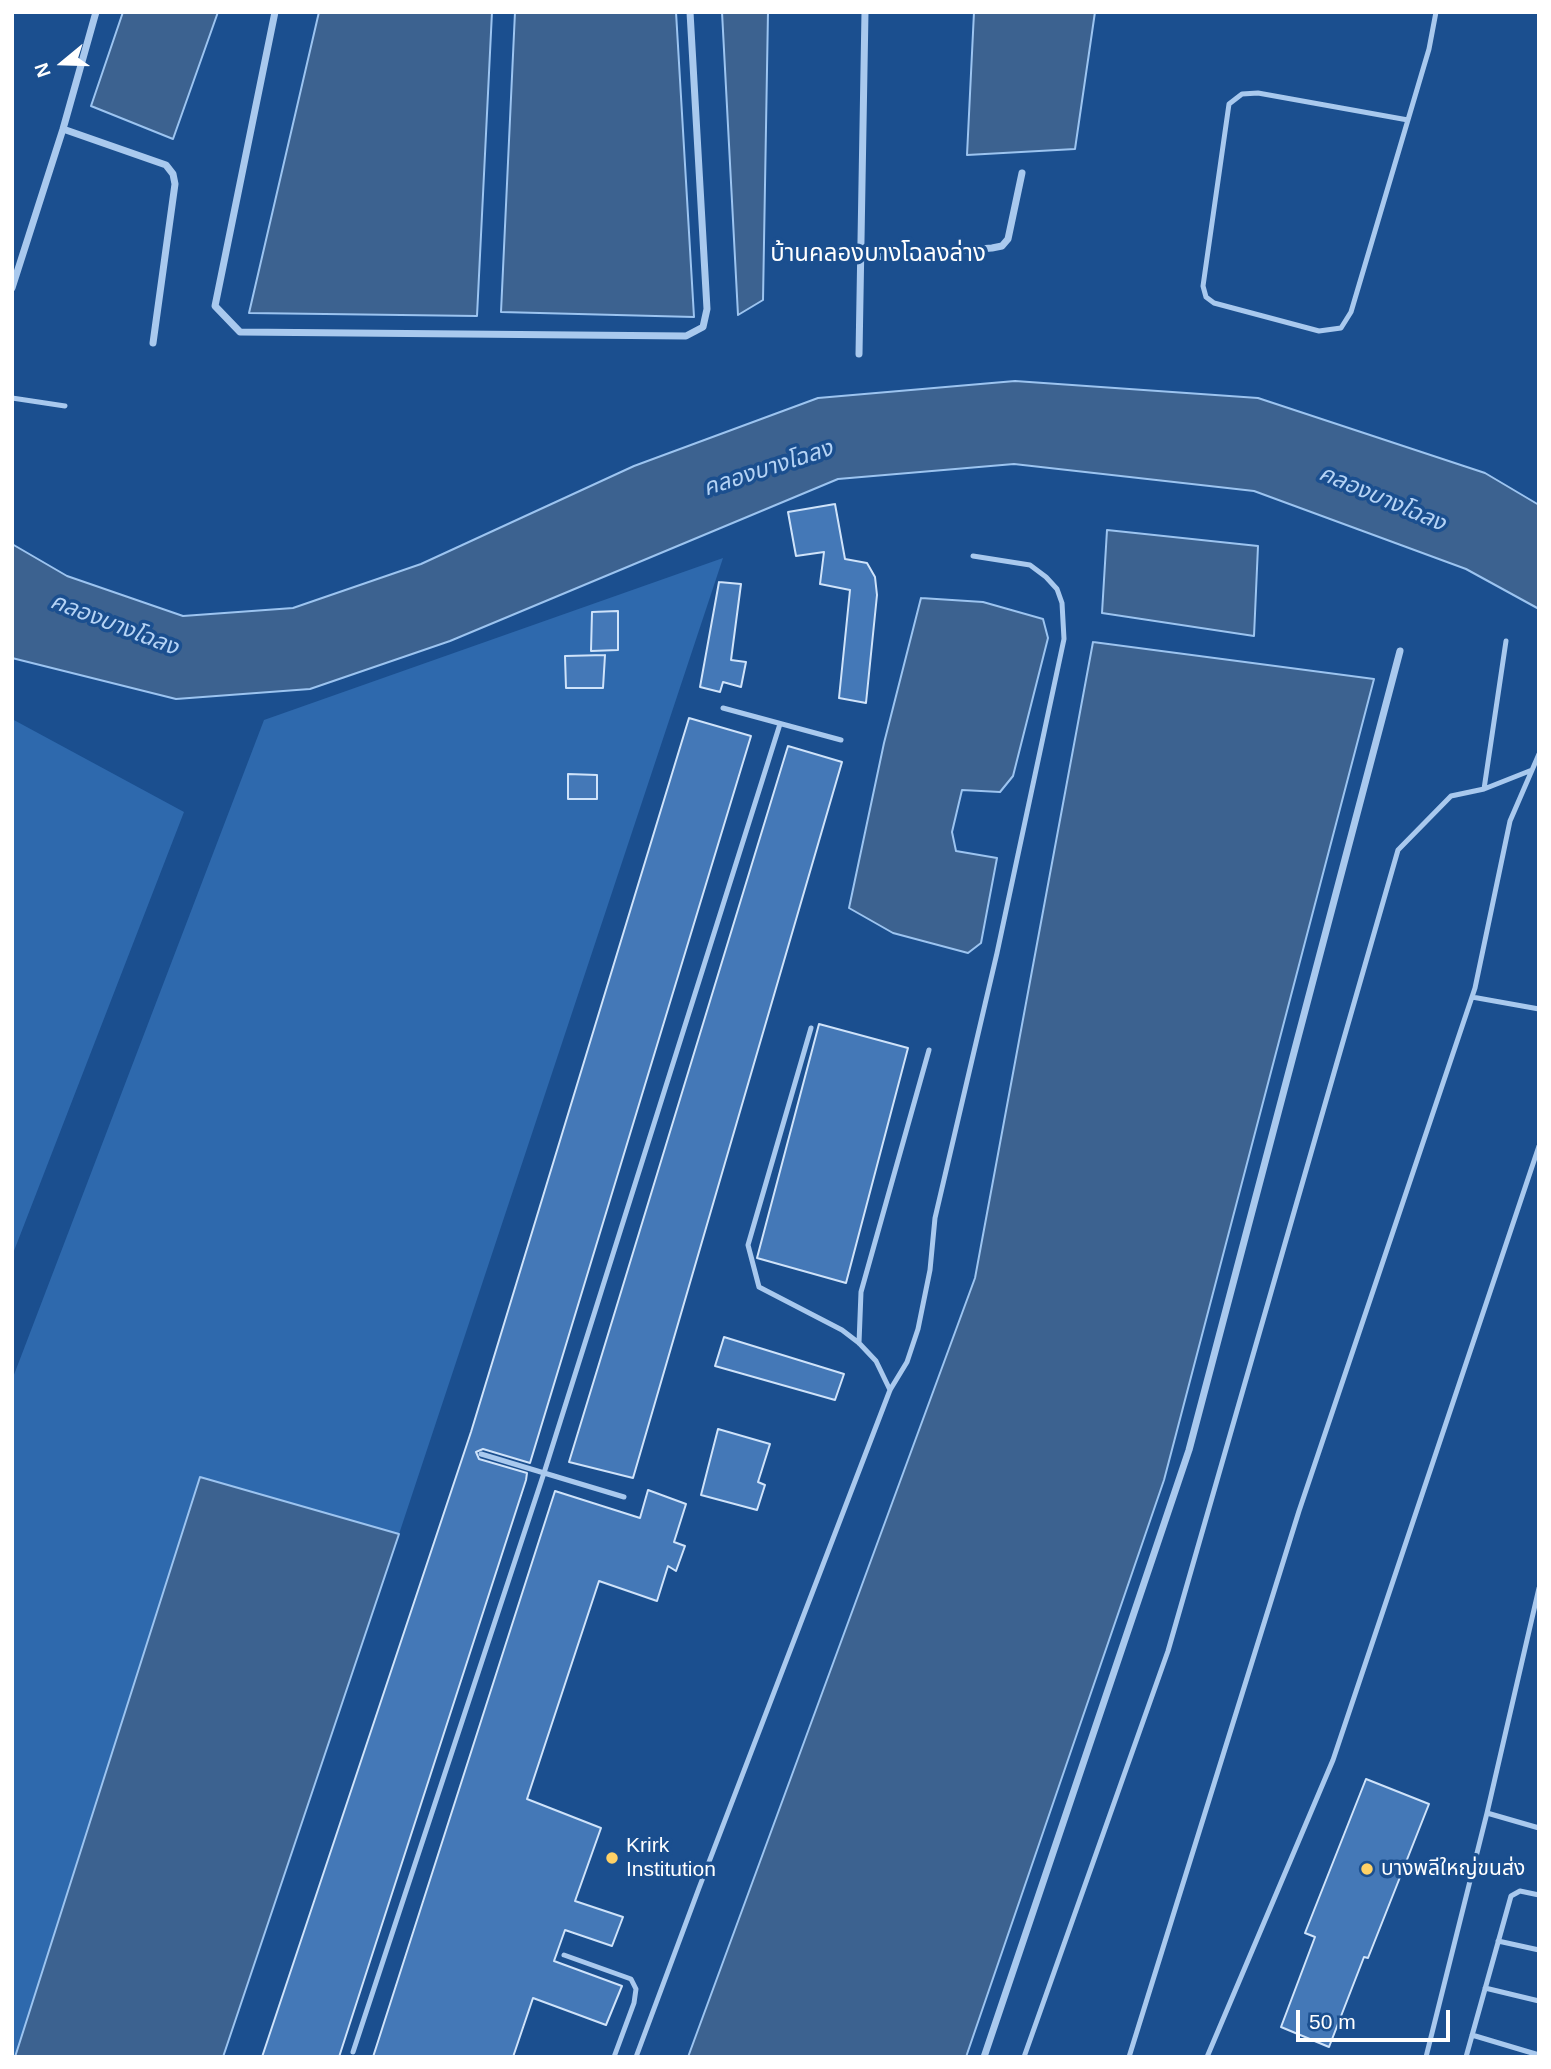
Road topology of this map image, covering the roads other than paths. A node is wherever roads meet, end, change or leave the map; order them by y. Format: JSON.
{"nodes":[{"id":1,"x":96,"y":12,"type":"edge"},
{"id":2,"x":275,"y":12,"type":"edge"},
{"id":3,"x":690,"y":12,"type":"edge"},
{"id":4,"x":865,"y":12,"type":"edge"},
{"id":5,"x":1436,"y":12,"type":"edge"},
{"id":6,"x":1408,"y":120,"type":"junction"},
{"id":7,"x":62,"y":129,"type":"junction"},
{"id":8,"x":1021,"y":173,"type":"dead end"},
{"id":9,"x":859,"y":258,"type":"junction"},
{"id":10,"x":12,"y":288,"type":"edge"},
{"id":11,"x":153,"y":343,"type":"dead end"},
{"id":12,"x":859,"y":354,"type":"dead end"},
{"id":13,"x":12,"y":398,"type":"edge"},
{"id":14,"x":65,"y":406,"type":"dead end"},
{"id":15,"x":973,"y":556,"type":"dead end"},
{"id":16,"x":1506,"y":641,"type":"dead end"},
{"id":17,"x":1400,"y":652,"type":"dead end"},
{"id":18,"x":723,"y":708,"type":"dead end"},
{"id":19,"x":780,"y":724,"type":"junction"},
{"id":20,"x":841,"y":740,"type":"dead end"},
{"id":21,"x":1539,"y":754,"type":"edge"},
{"id":22,"x":1532,"y":770,"type":"junction"},
{"id":23,"x":1484,"y":789,"type":"junction"},
{"id":24,"x":1472,"y":997,"type":"junction"},
{"id":25,"x":1539,"y":1009,"type":"edge"},
{"id":26,"x":811,"y":1028,"type":"dead end"},
{"id":27,"x":929,"y":1050,"type":"dead end"},
{"id":28,"x":1539,"y":1146,"type":"edge"},
{"id":29,"x":859,"y":1343,"type":"junction"},
{"id":30,"x":890,"y":1390,"type":"junction"},
{"id":31,"x":481,"y":1454,"type":"dead end"},
{"id":32,"x":544,"y":1473,"type":"junction"},
{"id":33,"x":624,"y":1497,"type":"dead end"},
{"id":34,"x":1539,"y":1588,"type":"edge"},
{"id":35,"x":1487,"y":1813,"type":"junction"},
{"id":36,"x":1539,"y":1828,"type":"edge"},
{"id":37,"x":1539,"y":1895,"type":"edge"},
{"id":38,"x":1498,"y":1941,"type":"junction"},
{"id":39,"x":1539,"y":1950,"type":"edge"},
{"id":40,"x":564,"y":1955,"type":"dead end"},
{"id":41,"x":1485,"y":1988,"type":"junction"},
{"id":42,"x":1539,"y":2001,"type":"edge"},
{"id":43,"x":1472,"y":2035,"type":"junction"},
{"id":44,"x":354,"y":2052,"type":"dead end"},
{"id":45,"x":1539,"y":2055,"type":"edge"},
{"id":46,"x":614,"y":2057,"type":"edge"},
{"id":47,"x":636,"y":2057,"type":"edge"},
{"id":48,"x":984,"y":2057,"type":"edge"},
{"id":49,"x":1024,"y":2057,"type":"edge"},
{"id":50,"x":1129,"y":2057,"type":"edge"},
{"id":51,"x":1207,"y":2057,"type":"edge"},
{"id":52,"x":1426,"y":2057,"type":"edge"},
{"id":53,"x":1466,"y":2057,"type":"edge"}],
"edges":[{"from":1,"to":7,"type":"street"},
{"from":2,"to":3,"type":"street"},
{"from":4,"to":9,"type":"street"},
{"from":5,"to":6,"type":"lane"},
{"from":6,"to":6,"type":"lane"},
{"from":7,"to":10,"type":"street"},
{"from":7,"to":11,"type":"street"},
{"from":8,"to":9,"type":"street"},
{"from":9,"to":12,"type":"street"},
{"from":13,"to":14,"type":"lane"},
{"from":15,"to":30,"type":"lane"},
{"from":16,"to":23,"type":"lane"},
{"from":17,"to":48,"type":"street"},
{"from":18,"to":19,"type":"lane"},
{"from":19,"to":20,"type":"lane"},
{"from":19,"to":32,"type":"lane"},
{"from":21,"to":22,"type":"lane"},
{"from":22,"to":23,"type":"lane"},
{"from":22,"to":24,"type":"lane"},
{"from":23,"to":49,"type":"lane"},
{"from":24,"to":25,"type":"lane"},
{"from":24,"to":50,"type":"lane"},
{"from":26,"to":29,"type":"lane"},
{"from":27,"to":29,"type":"lane"},
{"from":28,"to":51,"type":"lane"},
{"from":29,"to":30,"type":"lane"},
{"from":30,"to":47,"type":"lane"},
{"from":31,"to":32,"type":"lane"},
{"from":32,"to":33,"type":"lane"},
{"from":32,"to":44,"type":"lane"},
{"from":34,"to":35,"type":"lane"},
{"from":35,"to":36,"type":"lane"},
{"from":35,"to":52,"type":"lane"},
{"from":37,"to":38,"type":"lane"},
{"from":38,"to":39,"type":"lane"},
{"from":38,"to":41,"type":"lane"},
{"from":40,"to":46,"type":"lane"},
{"from":41,"to":42,"type":"lane"},
{"from":41,"to":43,"type":"lane"},
{"from":43,"to":45,"type":"lane"},
{"from":43,"to":53,"type":"lane"}]}
